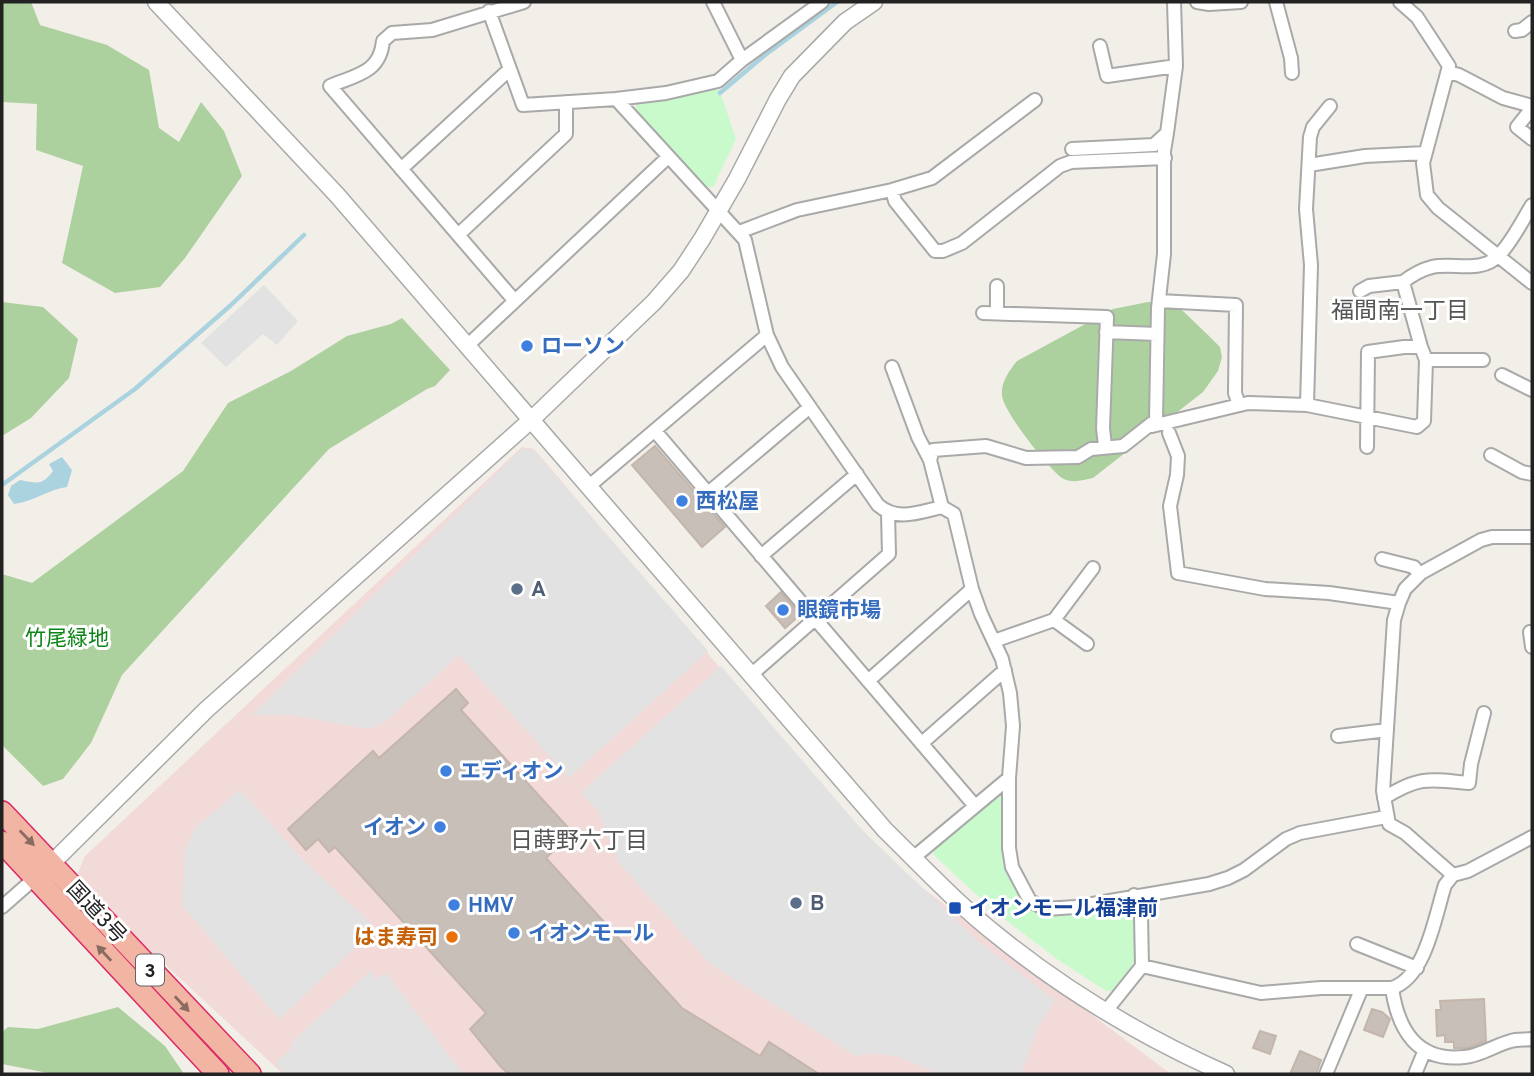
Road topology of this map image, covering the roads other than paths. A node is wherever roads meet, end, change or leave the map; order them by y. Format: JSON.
{"nodes":[{"id":1,"x":156,"y":2,"type":"edge"},
{"id":2,"x":524,"y":2,"type":"edge"},
{"id":3,"x":729,"y":2,"type":"edge"},
{"id":4,"x":822,"y":2,"type":"edge"},
{"id":5,"x":874,"y":2,"type":"edge"},
{"id":6,"x":1174,"y":2,"type":"edge"},
{"id":7,"x":1197,"y":2,"type":"edge"},
{"id":8,"x":1241,"y":2,"type":"edge"},
{"id":9,"x":1276,"y":2,"type":"edge"},
{"id":10,"x":1400,"y":2,"type":"edge"},
{"id":11,"x":714,"y":5,"type":"edge"},
{"id":12,"x":489,"y":11,"type":"junction"},
{"id":13,"x":1532,"y":22,"type":"edge"},
{"id":14,"x":1515,"y":31,"type":"dead end"},
{"id":15,"x":1100,"y":46,"type":"dead end"},
{"id":16,"x":742,"y":61,"type":"junction"},
{"id":17,"x":1176,"y":66,"type":"junction"},
{"id":18,"x":510,"y":69,"type":"junction"},
{"id":19,"x":1448,"y":72,"type":"junction"},
{"id":20,"x":1292,"y":73,"type":"dead end"},
{"id":21,"x":615,"y":99,"type":"junction"},
{"id":22,"x":1035,"y":100,"type":"dead end"},
{"id":23,"x":566,"y":102,"type":"junction"},
{"id":24,"x":1330,"y":106,"type":"dead end"},
{"id":25,"x":1532,"y":107,"type":"edge"},
{"id":26,"x":1167,"y":133,"type":"junction"},
{"id":27,"x":1532,"y":139,"type":"edge"},
{"id":28,"x":1072,"y":149,"type":"dead end"},
{"id":29,"x":1425,"y":153,"type":"junction"},
{"id":30,"x":667,"y":157,"type":"junction"},
{"id":31,"x":1164,"y":158,"type":"junction"},
{"id":32,"x":1309,"y":165,"type":"junction"},
{"id":33,"x":401,"y":169,"type":"junction"},
{"id":34,"x":892,"y":190,"type":"junction"},
{"id":35,"x":1532,"y":205,"type":"edge"},
{"id":36,"x":719,"y":212,"type":"junction"},
{"id":37,"x":739,"y":232,"type":"junction"},
{"id":38,"x":458,"y":235,"type":"junction"},
{"id":39,"x":1499,"y":255,"type":"junction"},
{"id":40,"x":1403,"y":282,"type":"junction"},
{"id":41,"x":1532,"y":283,"type":"edge"},
{"id":42,"x":997,"y":286,"type":"dead end"},
{"id":43,"x":1360,"y":291,"type":"dead end"},
{"id":44,"x":514,"y":300,"type":"junction"},
{"id":45,"x":1159,"y":301,"type":"junction"},
{"id":46,"x":982,"y":313,"type":"dead end"},
{"id":47,"x":997,"y":313,"type":"junction"},
{"id":48,"x":1107,"y":332,"type":"junction"},
{"id":49,"x":1157,"y":334,"type":"junction"},
{"id":50,"x":767,"y":335,"type":"junction"},
{"id":51,"x":467,"y":346,"type":"junction"},
{"id":52,"x":1424,"y":354,"type":"junction"},
{"id":53,"x":1483,"y":360,"type":"dead end"},
{"id":54,"x":892,"y":367,"type":"dead end"},
{"id":55,"x":1502,"y":375,"type":"dead end"},
{"id":56,"x":1532,"y":390,"type":"edge"},
{"id":57,"x":1239,"y":405,"type":"junction"},
{"id":58,"x":1307,"y":405,"type":"junction"},
{"id":59,"x":810,"y":407,"type":"junction"},
{"id":60,"x":1366,"y":418,"type":"junction"},
{"id":61,"x":531,"y":419,"type":"junction"},
{"id":62,"x":1152,"y":426,"type":"junction"},
{"id":63,"x":655,"y":431,"type":"junction"},
{"id":64,"x":1169,"y":433,"type":"dead end"},
{"id":65,"x":1105,"y":446,"type":"junction"},
{"id":66,"x":1367,"y":447,"type":"dead end"},
{"id":67,"x":1491,"y":455,"type":"dead end"},
{"id":68,"x":930,"y":460,"type":"junction"},
{"id":69,"x":857,"y":474,"type":"junction"},
{"id":70,"x":1532,"y":474,"type":"edge"},
{"id":71,"x":588,"y":487,"type":"junction"},
{"id":72,"x":708,"y":493,"type":"junction"},
{"id":73,"x":942,"y":507,"type":"junction"},
{"id":74,"x":888,"y":513,"type":"junction"},
{"id":75,"x":1532,"y":537,"type":"edge"},
{"id":76,"x":761,"y":556,"type":"junction"},
{"id":77,"x":1382,"y":559,"type":"dead end"},
{"id":78,"x":1093,"y":568,"type":"dead end"},
{"id":79,"x":1419,"y":575,"type":"junction"},
{"id":80,"x":972,"y":589,"type":"junction"},
{"id":81,"x":1399,"y":603,"type":"junction"},
{"id":82,"x":815,"y":618,"type":"junction"},
{"id":83,"x":1054,"y":620,"type":"junction"},
{"id":84,"x":1530,"y":632,"type":"dead end"},
{"id":85,"x":994,"y":640,"type":"junction"},
{"id":86,"x":1087,"y":644,"type":"dead end"},
{"id":87,"x":1532,"y":647,"type":"edge"},
{"id":88,"x":1005,"y":670,"type":"junction"},
{"id":89,"x":751,"y":675,"type":"junction"},
{"id":90,"x":869,"y":681,"type":"junction"},
{"id":91,"x":1484,"y":713,"type":"dead end"},
{"id":92,"x":1387,"y":730,"type":"junction"},
{"id":93,"x":1338,"y":736,"type":"dead end"},
{"id":94,"x":922,"y":743,"type":"junction"},
{"id":95,"x":1009,"y":778,"type":"junction"},
{"id":96,"x":1384,"y":799,"type":"junction"},
{"id":97,"x":975,"y":806,"type":"junction"},
{"id":98,"x":2,"y":812,"type":"edge"},
{"id":99,"x":1386,"y":817,"type":"junction"},
{"id":100,"x":1532,"y":837,"type":"edge"},
{"id":101,"x":2,"y":842,"type":"edge"},
{"id":102,"x":913,"y":858,"type":"junction"},
{"id":103,"x":52,"y":864,"type":"junction"},
{"id":104,"x":1453,"y":875,"type":"junction"},
{"id":105,"x":35,"y":878,"type":"junction"},
{"id":106,"x":1134,"y":895,"type":"junction"},
{"id":107,"x":2,"y":907,"type":"edge"},
{"id":108,"x":1357,"y":944,"type":"dead end"},
{"id":109,"x":1142,"y":965,"type":"junction"},
{"id":110,"x":1417,"y":968,"type":"junction"},
{"id":111,"x":1392,"y":988,"type":"junction"},
{"id":112,"x":1361,"y":990,"type":"junction"},
{"id":113,"x":1106,"y":1011,"type":"junction"},
{"id":114,"x":1532,"y":1039,"type":"edge"},
{"id":115,"x":1424,"y":1052,"type":"junction"},
{"id":116,"x":218,"y":1074,"type":"edge"},
{"id":117,"x":250,"y":1074,"type":"edge"},
{"id":118,"x":1224,"y":1074,"type":"edge"},
{"id":119,"x":1326,"y":1074,"type":"edge"},
{"id":120,"x":1415,"y":1074,"type":"edge"}],
"edges":[{"from":1,"to":51,"type":"street"},
{"from":2,"to":12,"type":"street"},
{"from":3,"to":11,"type":"street"},
{"from":4,"to":16,"type":"street"},
{"from":5,"to":36,"type":"street"},
{"from":6,"to":17,"type":"street"},
{"from":7,"to":8,"type":"street"},
{"from":9,"to":20,"type":"street"},
{"from":10,"to":19,"type":"street"},
{"from":11,"to":16,"type":"street"},
{"from":12,"to":18,"type":"street"},
{"from":12,"to":33,"type":"street"},
{"from":13,"to":14,"type":"street"},
{"from":15,"to":17,"type":"street"},
{"from":16,"to":21,"type":"street"},
{"from":17,"to":26,"type":"street"},
{"from":18,"to":23,"type":"street"},
{"from":18,"to":33,"type":"street"},
{"from":19,"to":25,"type":"street"},
{"from":19,"to":29,"type":"street"},
{"from":21,"to":23,"type":"street"},
{"from":21,"to":30,"type":"street"},
{"from":22,"to":34,"type":"street"},
{"from":23,"to":38,"type":"street"},
{"from":24,"to":32,"type":"street"},
{"from":25,"to":27,"type":"street"},
{"from":26,"to":28,"type":"street"},
{"from":26,"to":31,"type":"street"},
{"from":29,"to":32,"type":"street"},
{"from":29,"to":39,"type":"street"},
{"from":30,"to":36,"type":"street"},
{"from":30,"to":44,"type":"street"},
{"from":31,"to":34,"type":"street"},
{"from":31,"to":45,"type":"street"},
{"from":32,"to":58,"type":"street"},
{"from":33,"to":38,"type":"street"},
{"from":34,"to":37,"type":"street"},
{"from":35,"to":39,"type":"street"},
{"from":36,"to":37,"type":"street"},
{"from":36,"to":61,"type":"street"},
{"from":37,"to":50,"type":"street"},
{"from":38,"to":44,"type":"street"},
{"from":39,"to":40,"type":"street"},
{"from":39,"to":41,"type":"street"},
{"from":40,"to":43,"type":"street"},
{"from":40,"to":52,"type":"street"},
{"from":42,"to":47,"type":"street"},
{"from":44,"to":51,"type":"street"},
{"from":45,"to":49,"type":"street"},
{"from":45,"to":57,"type":"street"},
{"from":46,"to":47,"type":"street"},
{"from":47,"to":48,"type":"street"},
{"from":48,"to":49,"type":"street"},
{"from":48,"to":65,"type":"street"},
{"from":49,"to":62,"type":"street"},
{"from":50,"to":59,"type":"street"},
{"from":50,"to":63,"type":"street"},
{"from":51,"to":61,"type":"street"},
{"from":52,"to":53,"type":"street"},
{"from":52,"to":60,"type":"street"},
{"from":52,"to":60,"type":"street"},
{"from":54,"to":68,"type":"street"},
{"from":55,"to":56,"type":"street"},
{"from":57,"to":58,"type":"street"},
{"from":57,"to":62,"type":"street"},
{"from":58,"to":60,"type":"street"},
{"from":59,"to":69,"type":"street"},
{"from":59,"to":72,"type":"street"},
{"from":60,"to":66,"type":"street"},
{"from":61,"to":71,"type":"street"},
{"from":61,"to":103,"type":"street"},
{"from":62,"to":65,"type":"street"},
{"from":63,"to":71,"type":"street"},
{"from":63,"to":72,"type":"street"},
{"from":64,"to":81,"type":"street"},
{"from":65,"to":68,"type":"street"},
{"from":67,"to":70,"type":"street"},
{"from":68,"to":73,"type":"street"},
{"from":69,"to":74,"type":"street"},
{"from":69,"to":76,"type":"street"},
{"from":71,"to":89,"type":"street"},
{"from":72,"to":76,"type":"street"},
{"from":73,"to":74,"type":"street"},
{"from":73,"to":80,"type":"street"},
{"from":74,"to":82,"type":"street"},
{"from":75,"to":79,"type":"street"},
{"from":76,"to":82,"type":"street"},
{"from":77,"to":79,"type":"street"},
{"from":78,"to":83,"type":"street"},
{"from":79,"to":81,"type":"street"},
{"from":80,"to":85,"type":"street"},
{"from":80,"to":90,"type":"street"},
{"from":81,"to":92,"type":"street"},
{"from":82,"to":89,"type":"street"},
{"from":82,"to":90,"type":"street"},
{"from":83,"to":85,"type":"street"},
{"from":83,"to":86,"type":"street"},
{"from":84,"to":87,"type":"street"},
{"from":85,"to":88,"type":"street"},
{"from":88,"to":94,"type":"street"},
{"from":88,"to":95,"type":"street"},
{"from":89,"to":102,"type":"street"},
{"from":90,"to":94,"type":"street"},
{"from":91,"to":96,"type":"street"},
{"from":92,"to":93,"type":"street"},
{"from":92,"to":96,"type":"street"},
{"from":94,"to":97,"type":"street"},
{"from":95,"to":97,"type":"street"},
{"from":95,"to":106,"type":"street"},
{"from":96,"to":99,"type":"street"},
{"from":97,"to":102,"type":"street"},
{"from":98,"to":103,"type":"highway","name":"国道3号","number":"3","one_way":true},
{"from":99,"to":104,"type":"street"},
{"from":99,"to":106,"type":"street"},
{"from":100,"to":104,"type":"street"},
{"from":101,"to":105,"type":"highway","name":"国道3号","number":"3"},
{"from":102,"to":113,"type":"street"},
{"from":103,"to":105,"type":"street"},
{"from":103,"to":117,"type":"highway","name":"国道3号","number":"3","one_way":true},
{"from":104,"to":110,"type":"street"},
{"from":105,"to":107,"type":"street"},
{"from":116,"to":105,"type":"highway","name":"国道3号","number":"3","one_way":true},
{"from":106,"to":109,"type":"street"},
{"from":108,"to":110,"type":"street"},
{"from":109,"to":112,"type":"street"},
{"from":109,"to":113,"type":"street"},
{"from":110,"to":111,"type":"street"},
{"from":111,"to":112,"type":"street"},
{"from":111,"to":115,"type":"street"},
{"from":112,"to":119,"type":"street"},
{"from":113,"to":118,"type":"street"},
{"from":114,"to":115,"type":"street"},
{"from":115,"to":120,"type":"street"}]}
